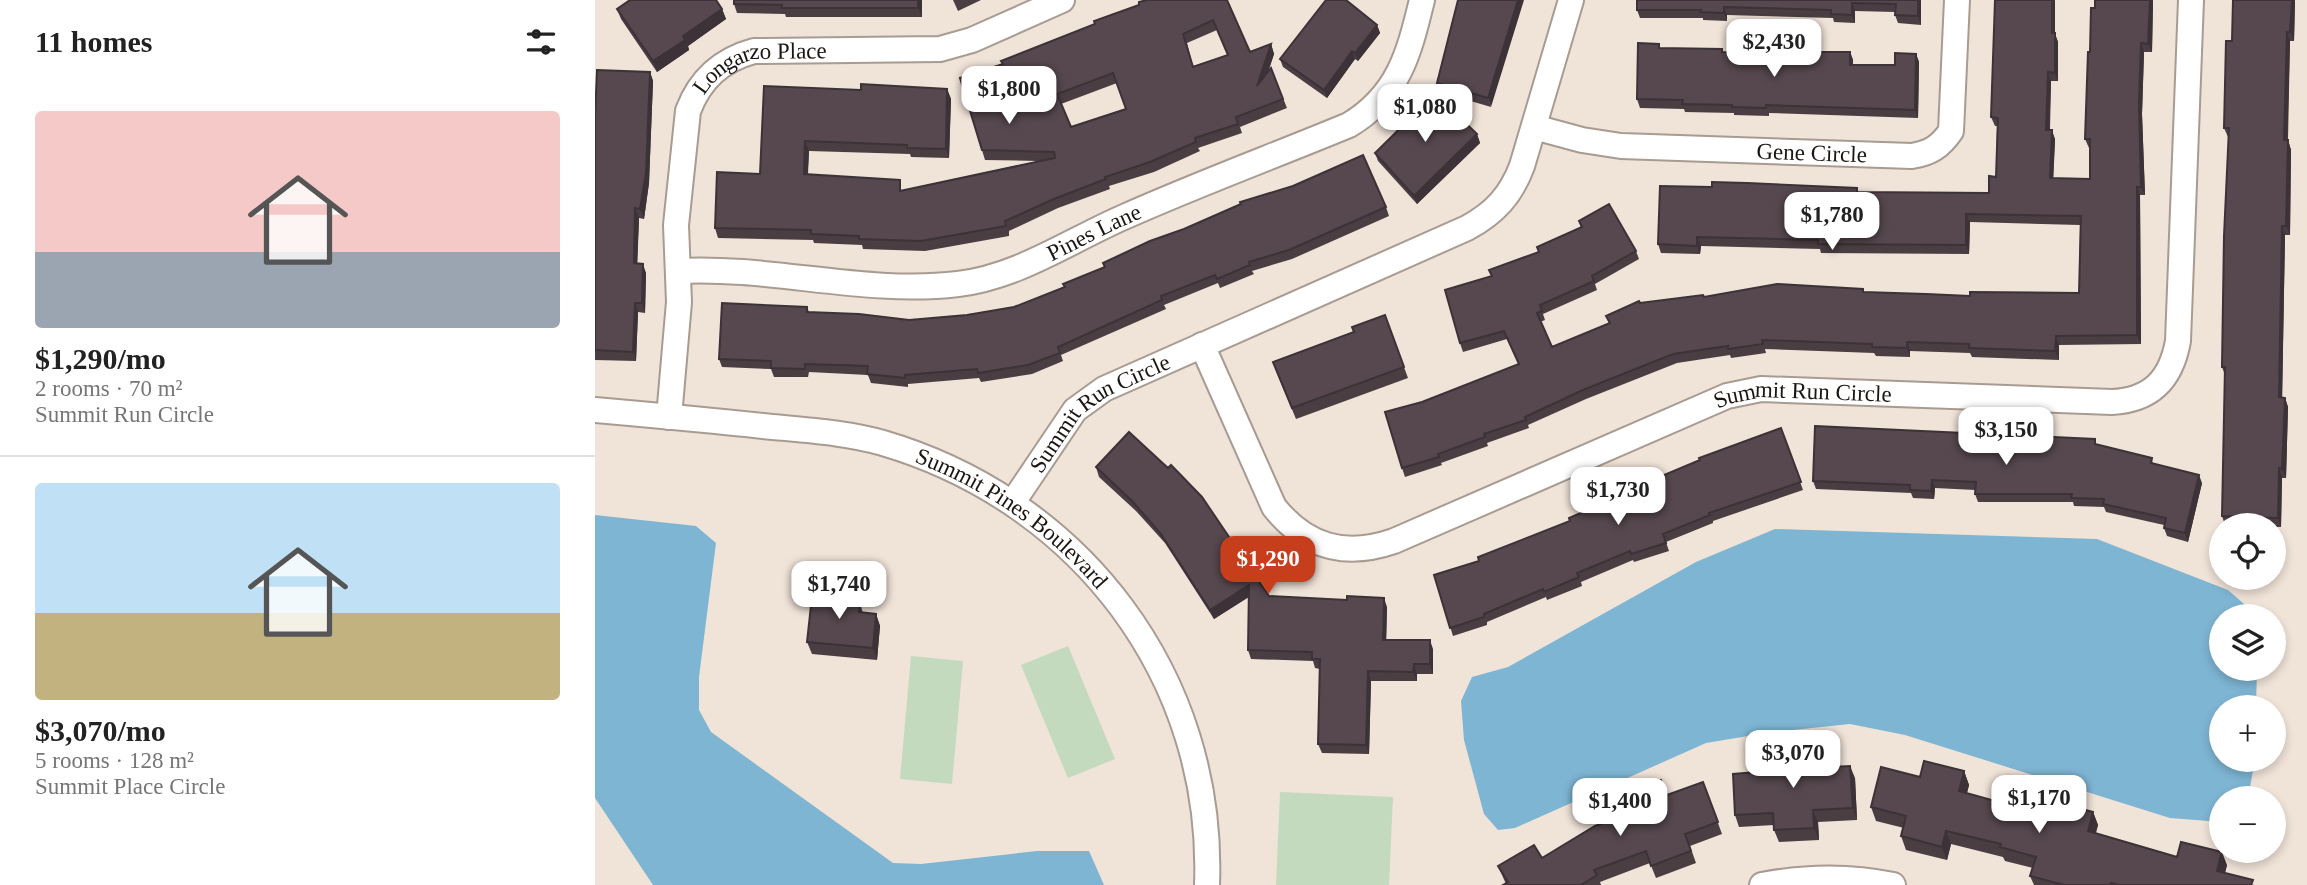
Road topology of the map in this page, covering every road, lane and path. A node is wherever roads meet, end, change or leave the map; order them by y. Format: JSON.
{"nodes":[{"id":1,"x":1062,"y":0,"type":"edge"},
{"id":2,"x":1422,"y":0,"type":"edge"},
{"id":3,"x":1571,"y":0,"type":"edge"},
{"id":4,"x":1957,"y":0,"type":"edge"},
{"id":5,"x":2191,"y":0,"type":"edge"},
{"id":6,"x":1534,"y":127,"type":"junction"},
{"id":7,"x":678,"y":271,"type":"junction"},
{"id":8,"x":1202,"y":345,"type":"junction"},
{"id":9,"x":595,"y":410,"type":"edge"},
{"id":10,"x":669,"y":417,"type":"junction"},
{"id":11,"x":1013,"y":502,"type":"junction"},
{"id":12,"x":1207,"y":885,"type":"edge"},
{"id":13,"x":1762,"y":885,"type":"edge"},
{"id":14,"x":1893,"y":885,"type":"edge"}],
"edges":[{"from":1,"to":7,"type":"street","name":"Longarzo Place"},
{"from":2,"to":7,"type":"street","name":"Pines Lane"},
{"from":3,"to":6,"type":"street","name":"Summit Run Circle"},
{"from":4,"to":6,"type":"street","name":"Gene Circle"},
{"from":5,"to":8,"type":"street","name":"Summit Run Circle"},
{"from":6,"to":8,"type":"street","name":"Summit Run Circle"},
{"from":7,"to":10,"type":"street","name":"Longarzo Place"},
{"from":8,"to":11,"type":"street","name":"Summit Run Circle"},
{"from":9,"to":10,"type":"street","name":"Summit Pines Boulevard"},
{"from":10,"to":11,"type":"street","name":"Summit Pines Boulevard"},
{"from":11,"to":12,"type":"street","name":"Summit Pines Boulevard"},
{"from":13,"to":14,"type":"street"}]}
